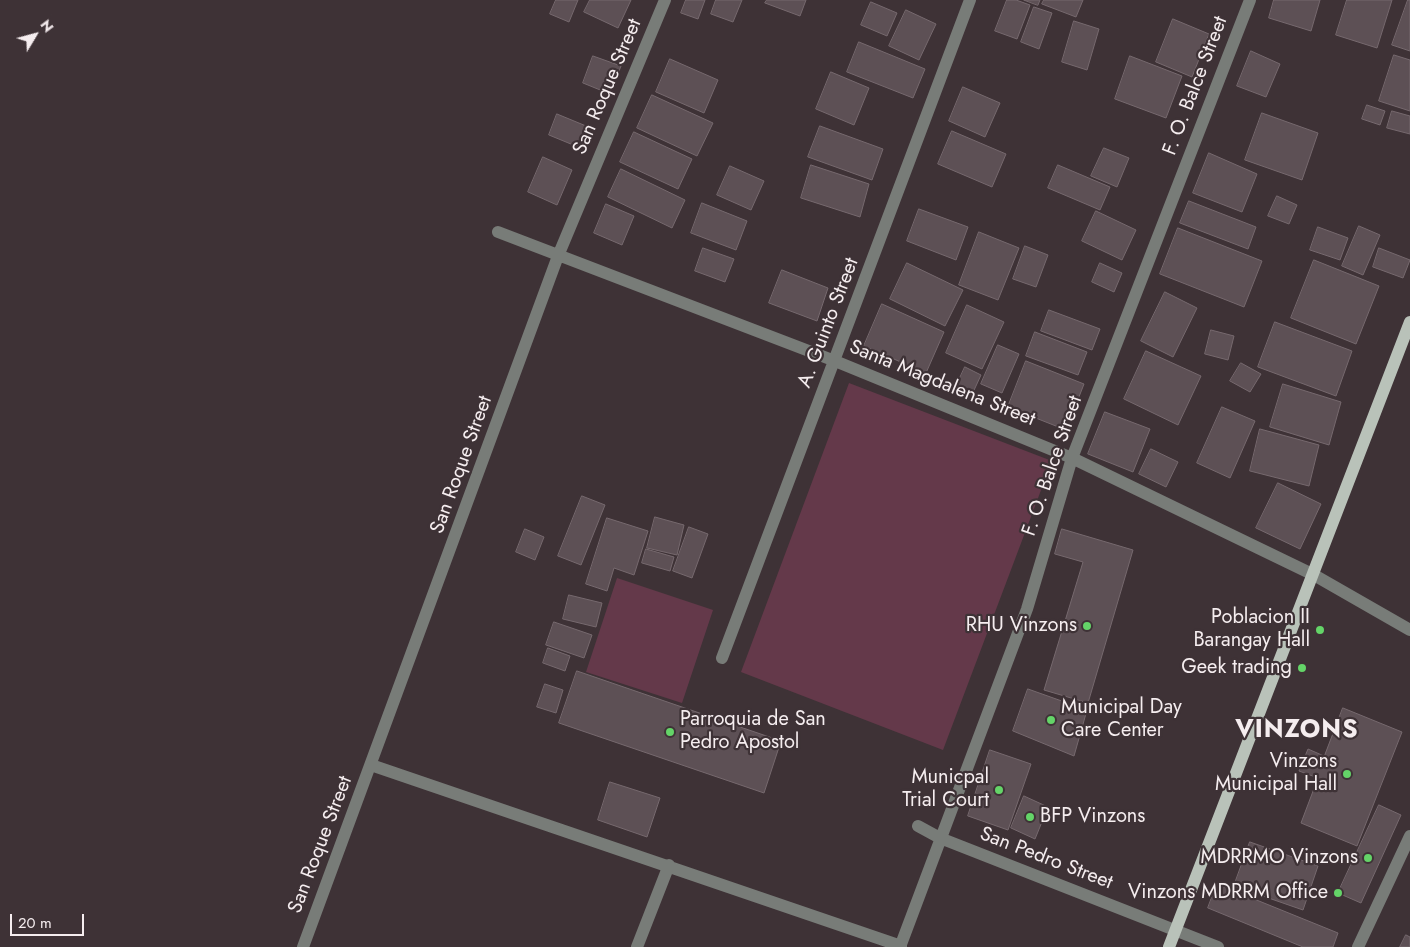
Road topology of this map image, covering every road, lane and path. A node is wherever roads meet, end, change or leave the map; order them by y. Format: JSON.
{"nodes":[{"id":1,"x":665,"y":0,"type":"edge"},
{"id":2,"x":970,"y":0,"type":"edge"},
{"id":3,"x":1250,"y":0,"type":"edge"},
{"id":4,"x":498,"y":232,"type":"dead end"},
{"id":5,"x":558,"y":256,"type":"junction"},
{"id":6,"x":1410,"y":322,"type":"edge"},
{"id":7,"x":835,"y":361,"type":"junction"},
{"id":8,"x":1072,"y":458,"type":"junction"},
{"id":9,"x":1314,"y":575,"type":"junction"},
{"id":10,"x":1410,"y":630,"type":"edge"},
{"id":11,"x":722,"y":658,"type":"dead end"},
{"id":12,"x":371,"y":765,"type":"junction"},
{"id":13,"x":918,"y":826,"type":"dead end"},
{"id":14,"x":1410,"y":836,"type":"edge"},
{"id":15,"x":940,"y":838,"type":"junction"},
{"id":16,"x":669,"y":866,"type":"junction"},
{"id":17,"x":1176,"y":930,"type":"junction"},
{"id":18,"x":901,"y":946,"type":"edge"},
{"id":19,"x":303,"y":947,"type":"edge"},
{"id":20,"x":637,"y":947,"type":"edge"},
{"id":21,"x":1169,"y":947,"type":"edge"},
{"id":22,"x":1218,"y":947,"type":"edge"},
{"id":23,"x":1358,"y":947,"type":"edge"}],
"edges":[{"from":1,"to":5,"type":"street","name":"San Roque Street"},
{"from":2,"to":7,"type":"street","name":"A. Guinto Street"},
{"from":3,"to":8,"type":"street","name":"F. O. Balce Street"},
{"from":4,"to":5,"type":"street","name":"Santa Magdalena Street"},
{"from":5,"to":7,"type":"street","name":"Santa Magdalena Street"},
{"from":5,"to":12,"type":"street","name":"San Roque Street"},
{"from":6,"to":9,"type":"main road"},
{"from":7,"to":8,"type":"street","name":"Santa Magdalena Street"},
{"from":7,"to":11,"type":"street","name":"A. Guinto Street"},
{"from":8,"to":9,"type":"street","name":"Santa Magdalena Street"},
{"from":8,"to":15,"type":"street","name":"F. O. Balce Street"},
{"from":9,"to":10,"type":"street","name":"Santa Magdalena Street"},
{"from":9,"to":17,"type":"main road"},
{"from":12,"to":16,"type":"street"},
{"from":12,"to":19,"type":"street","name":"San Roque Street"},
{"from":13,"to":15,"type":"street","name":"San Pedro Street"},
{"from":14,"to":23,"type":"street"},
{"from":15,"to":17,"type":"street","name":"San Pedro Street"},
{"from":15,"to":18,"type":"street","name":"F. O. Balce Street"},
{"from":16,"to":18,"type":"street"},
{"from":16,"to":20,"type":"street"},
{"from":17,"to":21,"type":"main road"},
{"from":17,"to":22,"type":"street","name":"San Pedro Street"}]}
